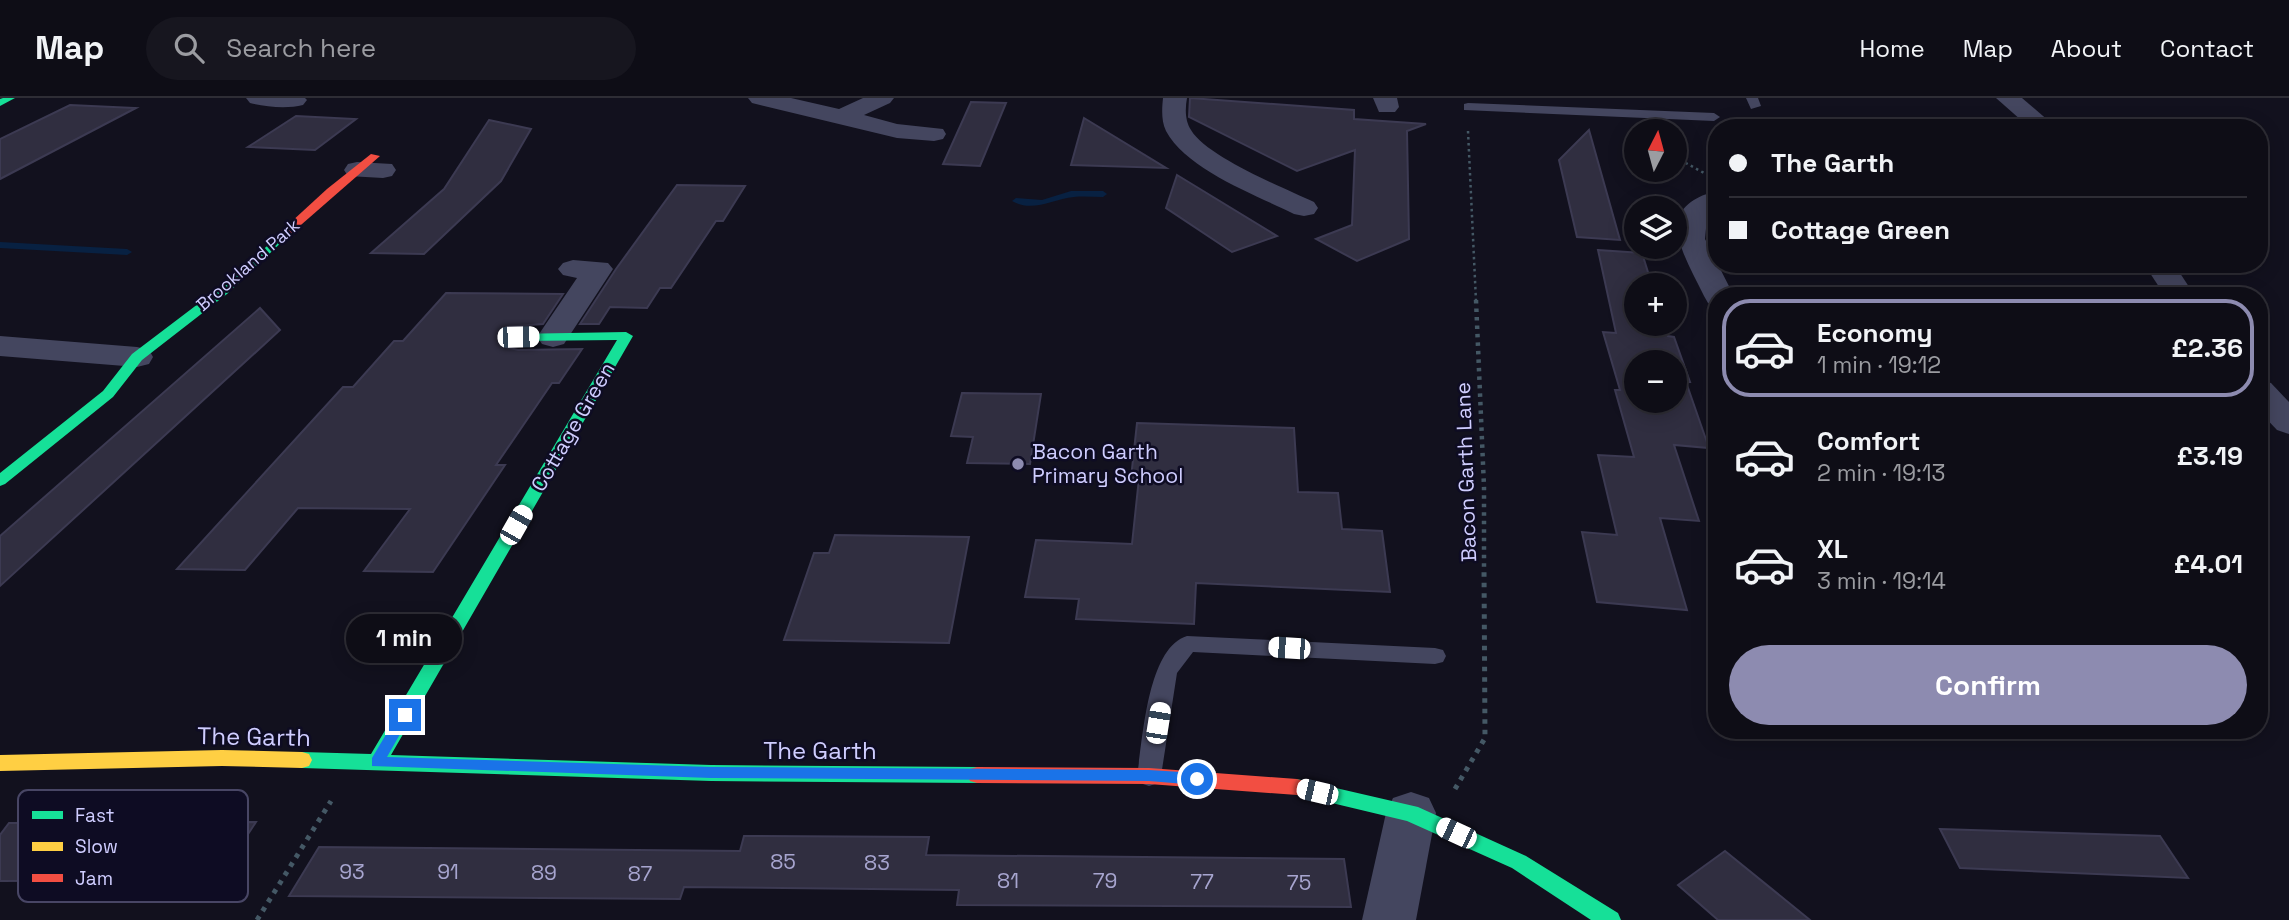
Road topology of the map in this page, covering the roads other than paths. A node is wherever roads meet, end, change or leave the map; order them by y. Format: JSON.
{"nodes":[{"id":1,"x":10,"y":98,"type":"edge"},
{"id":2,"x":258,"y":98,"type":"edge"},
{"id":3,"x":760,"y":98,"type":"edge"},
{"id":4,"x":882,"y":98,"type":"edge"},
{"id":5,"x":1175,"y":98,"type":"edge"},
{"id":6,"x":2008,"y":98,"type":"edge"},
{"id":7,"x":295,"y":100,"type":"dead end"},
{"id":8,"x":0,"y":103,"type":"edge"},
{"id":9,"x":1468,"y":107,"type":"road end"},
{"id":10,"x":842,"y":117,"type":"junction"},
{"id":11,"x":1714,"y":117,"type":"dead end"},
{"id":12,"x":2034,"y":119,"type":"edge"},
{"id":13,"x":934,"y":134,"type":"dead end"},
{"id":14,"x":371,"y":165,"type":"dead end"},
{"id":15,"x":1708,"y":193,"type":"edge"},
{"id":16,"x":1303,"y":197,"type":"dead end"},
{"id":17,"x":573,"y":269,"type":"dead end"},
{"id":18,"x":1715,"y":287,"type":"edge"},
{"id":19,"x":518,"y":337,"type":"dead end"},
{"id":20,"x":553,"y":337,"type":"junction"},
{"id":21,"x":0,"y":346,"type":"edge"},
{"id":22,"x":137,"y":357,"type":"junction"},
{"id":23,"x":2268,"y":400,"type":"edge"},
{"id":24,"x":2289,"y":423,"type":"edge"},
{"id":25,"x":0,"y":481,"type":"edge"},
{"id":26,"x":1435,"y":656,"type":"dead end"},
{"id":27,"x":377,"y":762,"type":"junction"},
{"id":28,"x":0,"y":763,"type":"edge"},
{"id":29,"x":1149,"y":776,"type":"junction"},
{"id":30,"x":1423,"y":818,"type":"junction"},
{"id":31,"x":1389,"y":920,"type":"edge"},
{"id":32,"x":1610,"y":920,"type":"edge"}],
"edges":[{"from":1,"to":8,"type":"street"},
{"from":2,"to":7,"type":"street"},
{"from":3,"to":10,"type":"street"},
{"from":4,"to":10,"type":"street"},
{"from":5,"to":16,"type":"street"},
{"from":6,"to":12,"type":"street"},
{"from":9,"to":11,"type":"lane"},
{"from":10,"to":13,"type":"street"},
{"from":14,"to":22,"type":"street","name":"Brookland Park"},
{"from":15,"to":18,"type":"street"},
{"from":17,"to":20,"type":"street"},
{"from":19,"to":20,"type":"street","name":"Cottage Green"},
{"from":20,"to":27,"type":"street","name":"Cottage Green"},
{"from":21,"to":22,"type":"street"},
{"from":22,"to":25,"type":"street","name":"Brookland Park"},
{"from":23,"to":24,"type":"street"},
{"from":26,"to":29,"type":"lane"},
{"from":27,"to":28,"type":"street","name":"The Garth"},
{"from":27,"to":29,"type":"street","name":"The Garth"},
{"from":29,"to":30,"type":"street","name":"The Garth"},
{"from":30,"to":31,"type":"street"},
{"from":30,"to":32,"type":"street","name":"The Garth"}]}
